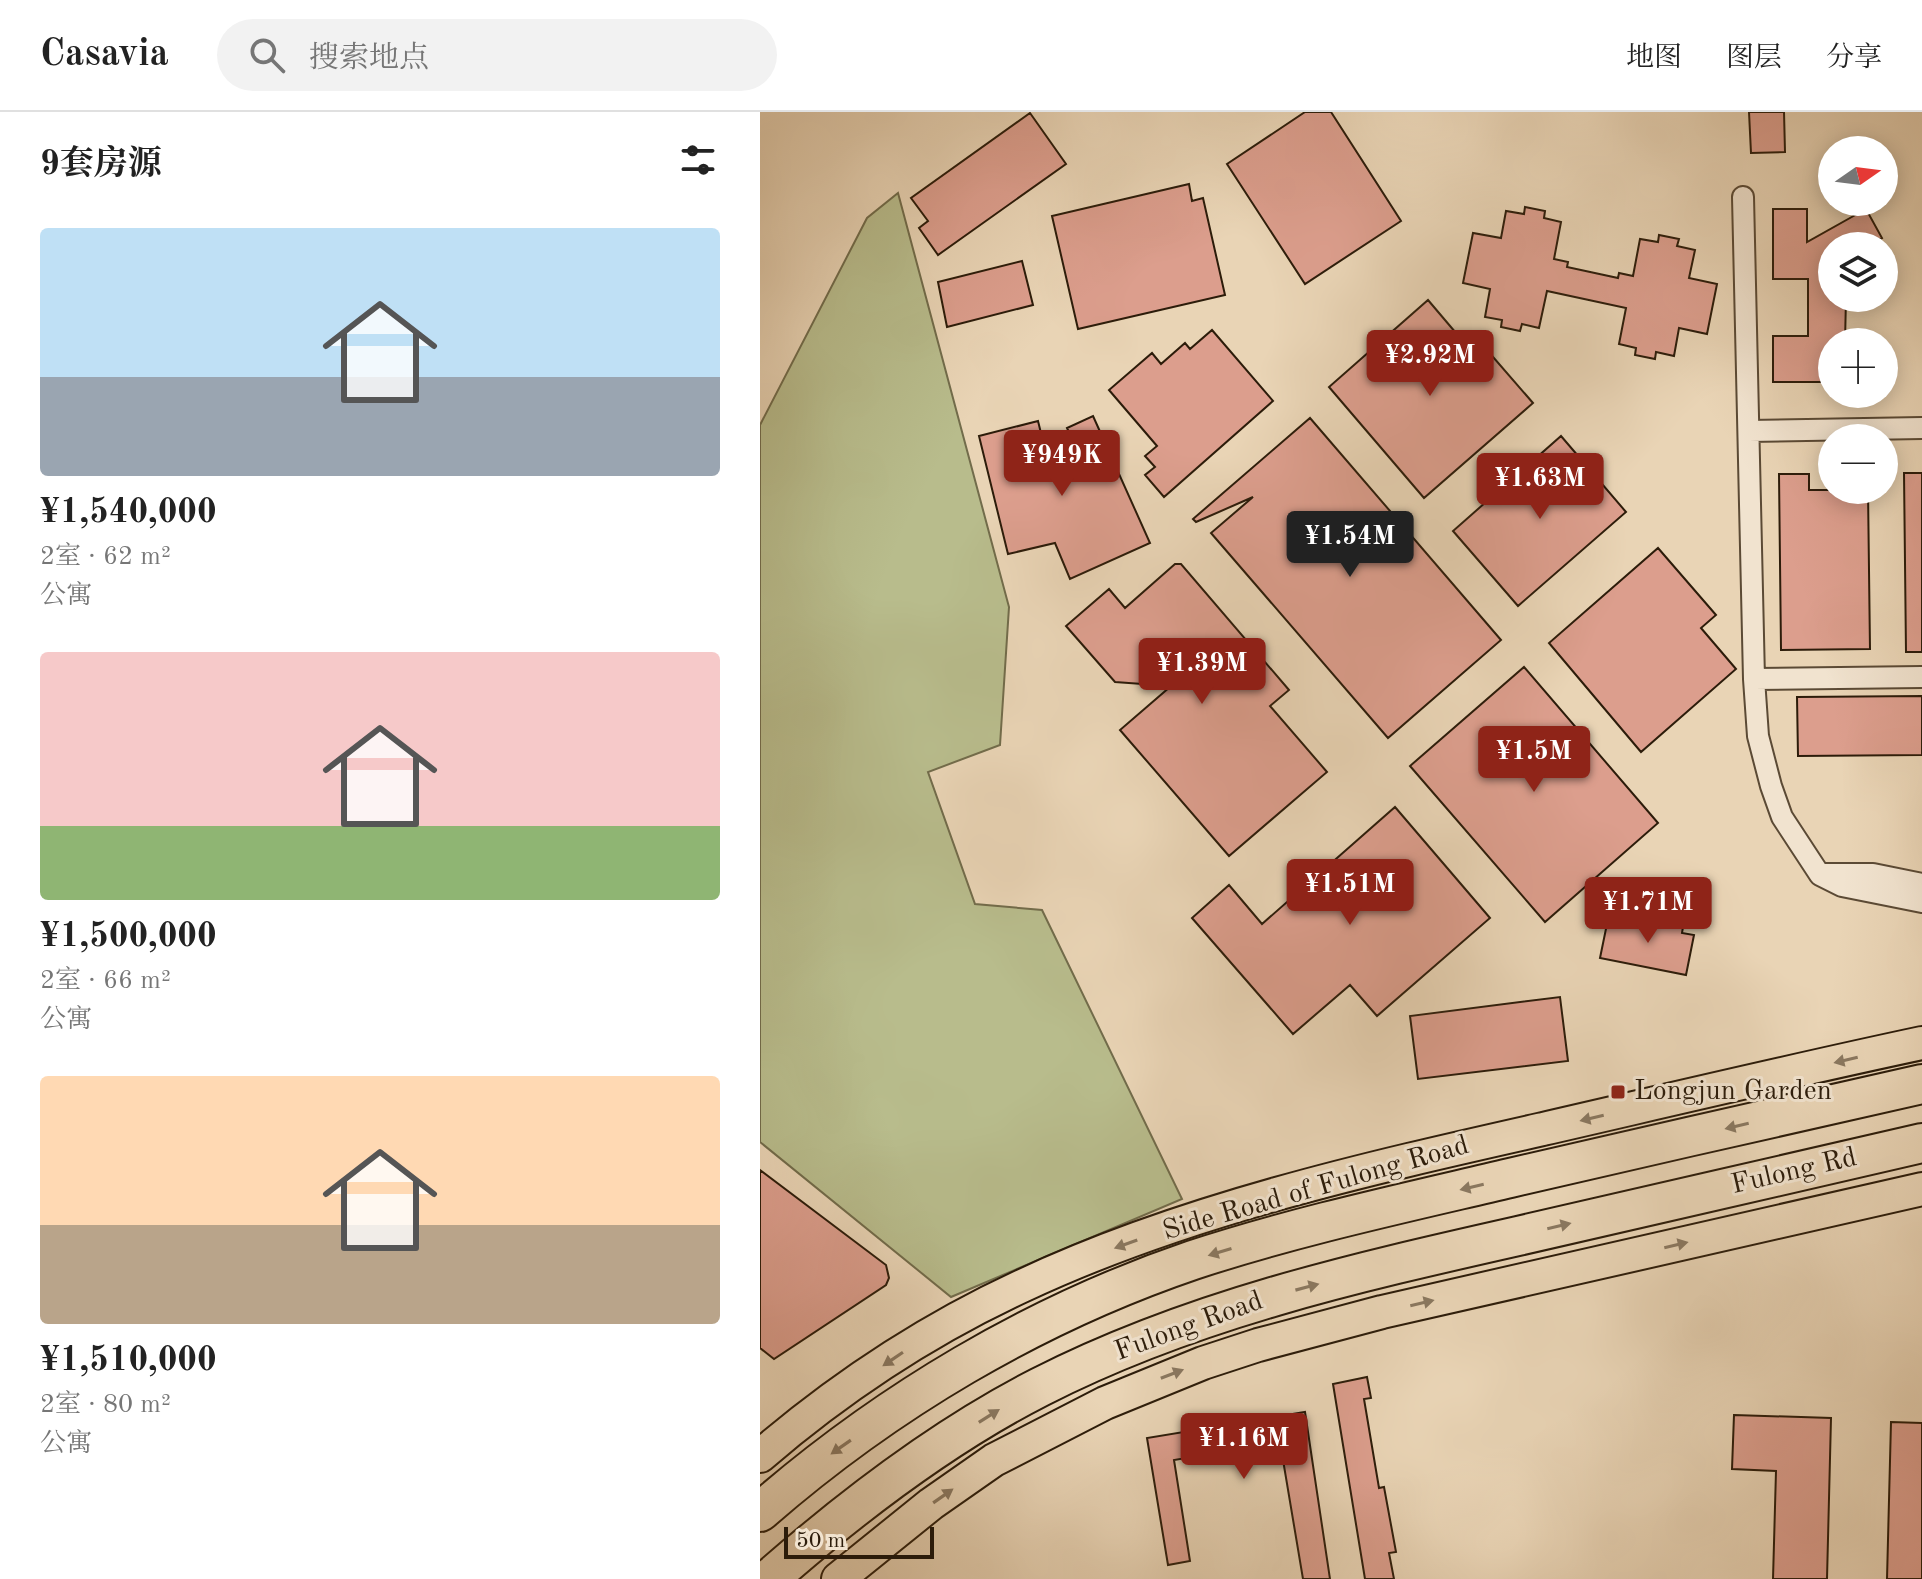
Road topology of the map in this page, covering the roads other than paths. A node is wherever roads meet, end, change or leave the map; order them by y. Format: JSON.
{"nodes":[{"id":1,"x":1743,"y":197,"type":"dead end"},
{"id":2,"x":1922,"y":428,"type":"edge"},
{"id":3,"x":1749,"y":431,"type":"junction"},
{"id":4,"x":1922,"y":677,"type":"edge"},
{"id":5,"x":1754,"y":679,"type":"junction"},
{"id":6,"x":1820,"y":875,"type":"junction"},
{"id":7,"x":1922,"y":884,"type":"edge"},
{"id":8,"x":1922,"y":902,"type":"edge"},
{"id":9,"x":1914,"y":1049,"type":"edge"},
{"id":10,"x":1922,"y":1084,"type":"edge"},
{"id":11,"x":1922,"y":1143,"type":"edge"},
{"id":12,"x":1657,"y":1144,"type":"joint"},
{"id":13,"x":1922,"y":1189,"type":"edge"},
{"id":14,"x":1666,"y":1202,"type":"joint"},
{"id":15,"x":760,"y":1456,"type":"edge"},
{"id":16,"x":760,"y":1512,"type":"edge"},
{"id":17,"x":769,"y":1579,"type":"edge"},
{"id":18,"x":838,"y":1579,"type":"edge"}],
"edges":[{"from":1,"to":3,"type":"street"},
{"from":2,"to":3,"type":"street"},
{"from":3,"to":5,"type":"street"},
{"from":4,"to":5,"type":"street"},
{"from":5,"to":6,"type":"street"},
{"from":6,"to":7,"type":"street"},
{"from":6,"to":8,"type":"street"},
{"from":9,"to":15,"type":"main road","name":"Side Road of Fulong Road","one_way":true},
{"from":10,"to":12,"type":"highway","name":"Fulong Rd","one_way":true},
{"from":11,"to":14,"type":"highway","name":"Fulong Rd"},
{"from":12,"to":16,"type":"highway","name":"Fulong Road","one_way":true},
{"from":18,"to":13,"type":"main road","one_way":true},
{"from":17,"to":14,"type":"highway","name":"Fulong Road","one_way":true}]}
